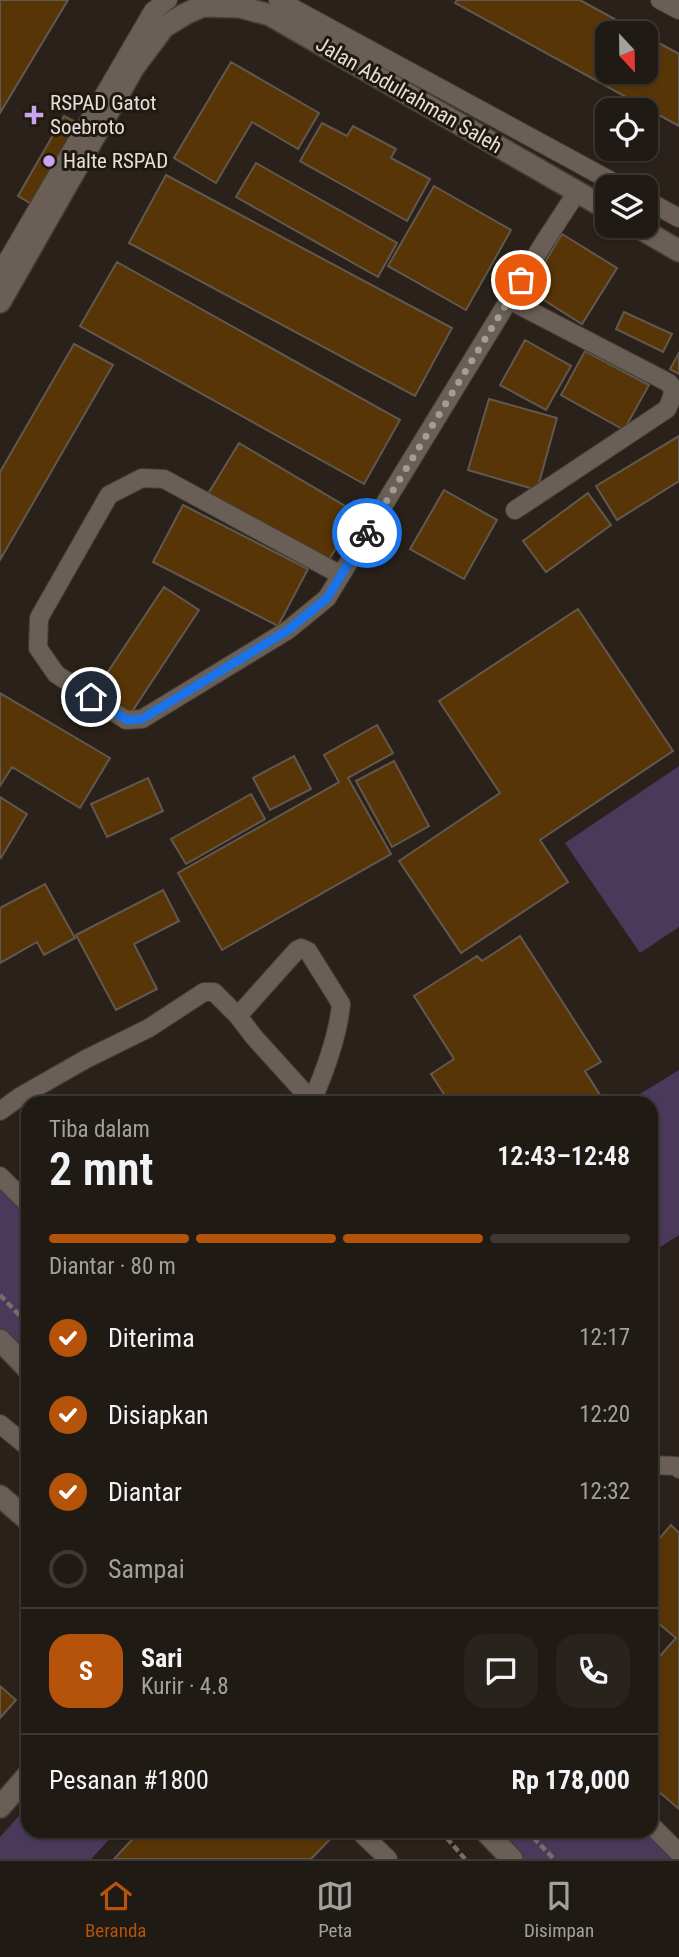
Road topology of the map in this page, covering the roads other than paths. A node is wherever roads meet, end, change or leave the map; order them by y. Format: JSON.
{"nodes":[{"id":1,"x":168,"y":0,"type":"edge"},
{"id":2,"x":278,"y":0,"type":"edge"},
{"id":3,"x":660,"y":0,"type":"edge"},
{"id":4,"x":202,"y":3,"type":"edge"},
{"id":5,"x":679,"y":10,"type":"edge"},
{"id":6,"x":600,"y":175,"type":"edge"},
{"id":7,"x":577,"y":192,"type":"junction"},
{"id":8,"x":595,"y":202,"type":"edge"},
{"id":9,"x":658,"y":207,"type":"edge"},
{"id":10,"x":679,"y":218,"type":"edge"},
{"id":11,"x":657,"y":238,"type":"edge"},
{"id":12,"x":679,"y":251,"type":"edge"},
{"id":13,"x":0,"y":273,"type":"edge"},
{"id":14,"x":509,"y":300,"type":"junction"},
{"id":15,"x":0,"y":302,"type":"edge"},
{"id":16,"x":515,"y":510,"type":"dead end"},
{"id":17,"x":341,"y":575,"type":"junction"},
{"id":18,"x":238,"y":1016,"type":"junction"},
{"id":19,"x":308,"y":1096,"type":"edge"},
{"id":20,"x":315,"y":1096,"type":"edge"},
{"id":21,"x":0,"y":1111,"type":"edge"},
{"id":22,"x":0,"y":1176,"type":"edge"},
{"id":23,"x":21,"y":1197,"type":"edge"},
{"id":24,"x":0,"y":1340,"type":"edge"},
{"id":25,"x":21,"y":1362,"type":"edge"},
{"id":26,"x":0,"y":1424,"type":"edge"},
{"id":27,"x":21,"y":1441,"type":"edge"},
{"id":28,"x":658,"y":1465,"type":"edge"},
{"id":29,"x":679,"y":1469,"type":"edge"},
{"id":30,"x":0,"y":1496,"type":"edge"},
{"id":31,"x":21,"y":1514,"type":"edge"},
{"id":32,"x":21,"y":1783,"type":"edge"},
{"id":33,"x":0,"y":1807,"type":"edge"},
{"id":34,"x":658,"y":1832,"type":"edge"},
{"id":35,"x":366,"y":1838,"type":"edge"},
{"id":36,"x":492,"y":1838,"type":"edge"},
{"id":37,"x":679,"y":1853,"type":"edge"},
{"id":38,"x":388,"y":1859,"type":"edge"},
{"id":39,"x":512,"y":1859,"type":"edge"}],
"edges":[{"from":1,"to":13,"type":"lane"},
{"from":2,"to":6,"type":"lane"},
{"from":3,"to":5,"type":"lane"},
{"from":4,"to":7,"type":"street","name":"Jalan Abdulrahman Saleh"},
{"from":4,"to":15,"type":"street"},
{"from":7,"to":8,"type":"street","name":"Jalan Abdulrahman Saleh"},
{"from":7,"to":14,"type":"lane"},
{"from":9,"to":10,"type":"lane"},
{"from":11,"to":12,"type":"street"},
{"from":14,"to":16,"type":"lane"},
{"from":14,"to":17,"type":"lane"},
{"from":17,"to":17,"type":"lane"},
{"from":18,"to":19,"type":"lane"},
{"from":18,"to":20,"type":"lane"},
{"from":18,"to":21,"type":"lane"},
{"from":22,"to":23,"type":"lane"},
{"from":24,"to":25,"type":"street"},
{"from":26,"to":27,"type":"lane"},
{"from":28,"to":29,"type":"lane"},
{"from":30,"to":31,"type":"street"},
{"from":32,"to":33,"type":"street"},
{"from":34,"to":37,"type":"lane"},
{"from":35,"to":38,"type":"lane"},
{"from":36,"to":39,"type":"street"}]}
